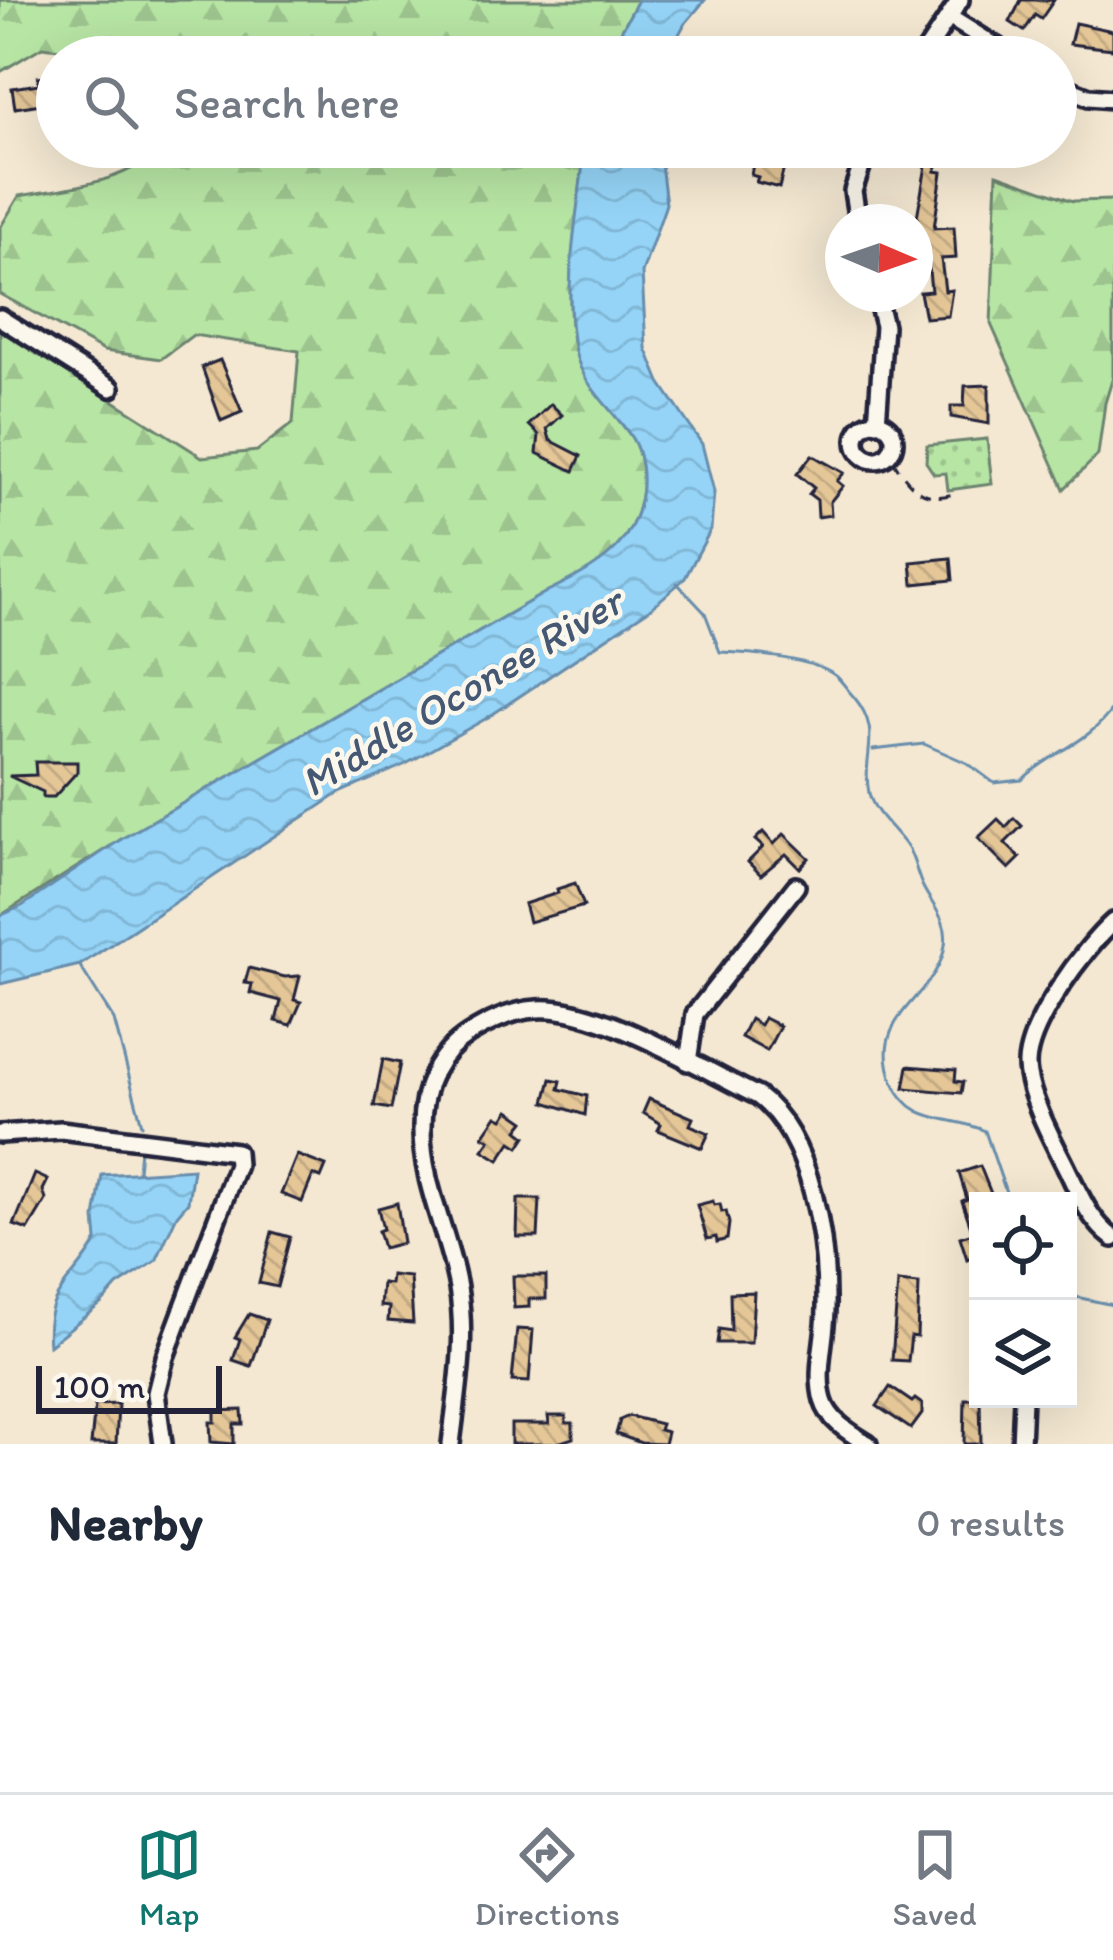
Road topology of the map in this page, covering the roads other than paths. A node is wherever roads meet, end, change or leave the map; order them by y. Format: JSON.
{"nodes":[{"id":1,"x":960,"y":0,"type":"edge"},
{"id":2,"x":949,"y":17,"type":"junction"},
{"id":3,"x":936,"y":36,"type":"edge"},
{"id":4,"x":979,"y":36,"type":"edge"},
{"id":5,"x":1077,"y":92,"type":"edge"},
{"id":6,"x":1113,"y":99,"type":"edge"},
{"id":7,"x":861,"y":168,"type":"edge"},
{"id":8,"x":856,"y":204,"type":"edge"},
{"id":9,"x":881,"y":312,"type":"edge"},
{"id":10,"x":0,"y":318,"type":"edge"},
{"id":11,"x":111,"y":388,"type":"dead end"},
{"id":12,"x":877,"y":423,"type":"dead end"},
{"id":13,"x":796,"y":886,"type":"dead end"},
{"id":14,"x":1113,"y":922,"type":"edge"},
{"id":15,"x":688,"y":1062,"type":"junction"},
{"id":16,"x":0,"y":1134,"type":"edge"},
{"id":17,"x":1113,"y":1238,"type":"edge"},
{"id":18,"x":1023,"y":1408,"type":"edge"},
{"id":19,"x":163,"y":1444,"type":"edge"},
{"id":20,"x":451,"y":1444,"type":"edge"},
{"id":21,"x":868,"y":1444,"type":"edge"},
{"id":22,"x":1021,"y":1444,"type":"edge"}],
"edges":[{"from":1,"to":2,"type":"street"},
{"from":2,"to":3,"type":"street"},
{"from":2,"to":4,"type":"street"},
{"from":5,"to":6,"type":"street"},
{"from":7,"to":8,"type":"street"},
{"from":9,"to":12,"type":"street"},
{"from":10,"to":11,"type":"street"},
{"from":13,"to":15,"type":"street"},
{"from":14,"to":17,"type":"street"},
{"from":15,"to":20,"type":"street"},
{"from":15,"to":21,"type":"street"},
{"from":16,"to":19,"type":"street"},
{"from":18,"to":22,"type":"street"}]}
